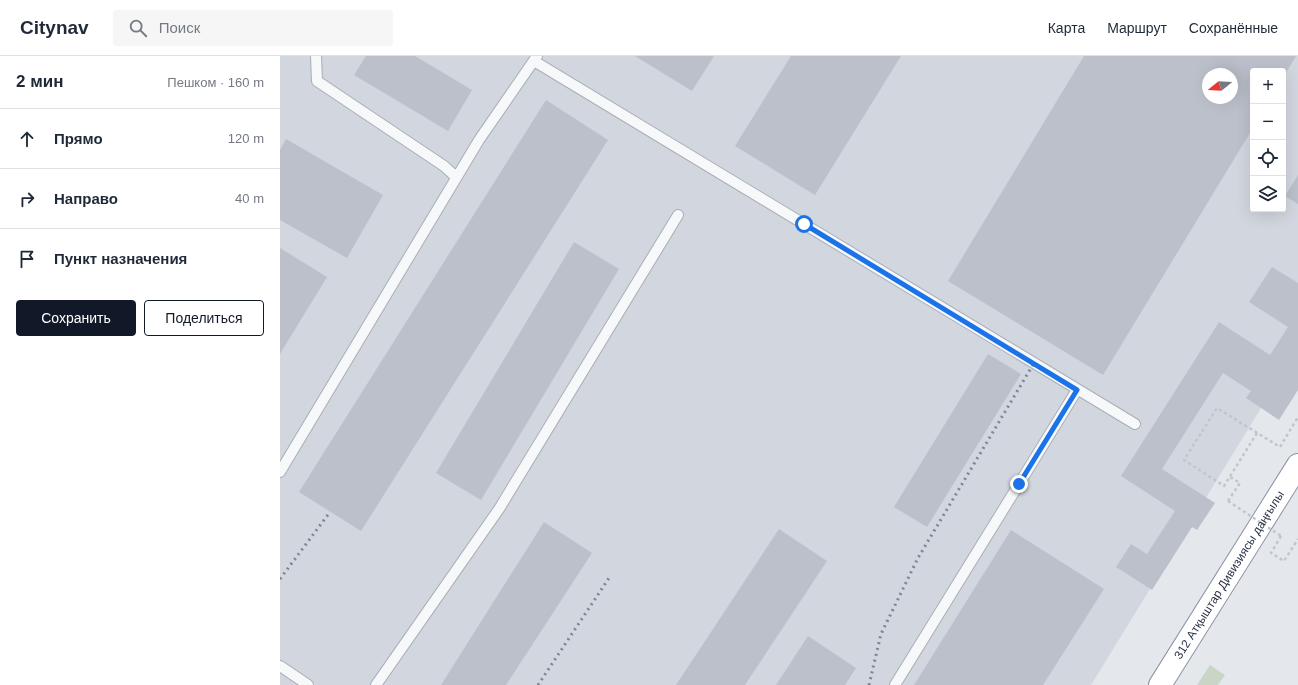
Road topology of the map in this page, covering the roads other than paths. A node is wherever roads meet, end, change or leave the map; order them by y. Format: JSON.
{"nodes":[{"id":1,"x":316,"y":56,"type":"edge"},
{"id":2,"x":535,"y":58,"type":"edge"},
{"id":3,"x":456,"y":177,"type":"junction"},
{"id":4,"x":678,"y":215,"type":"dead end"},
{"id":5,"x":1077,"y":390,"type":"junction"},
{"id":6,"x":1135,"y":424,"type":"dead end"},
{"id":7,"x":1298,"y":465,"type":"edge"},
{"id":8,"x":280,"y":472,"type":"edge"},
{"id":9,"x":280,"y":666,"type":"edge"},
{"id":10,"x":308,"y":685,"type":"edge"},
{"id":11,"x":376,"y":685,"type":"edge"},
{"id":12,"x":895,"y":685,"type":"edge"},
{"id":13,"x":1160,"y":685,"type":"edge"}],
"edges":[{"from":1,"to":3,"type":"lane"},
{"from":2,"to":3,"type":"lane"},
{"from":2,"to":5,"type":"lane"},
{"from":3,"to":8,"type":"lane"},
{"from":4,"to":11,"type":"lane"},
{"from":5,"to":6,"type":"lane"},
{"from":5,"to":12,"type":"lane"},
{"from":7,"to":13,"type":"highway","name":"312 Атқыштар Дивизиясы даңғылы"},
{"from":9,"to":10,"type":"lane"}]}
